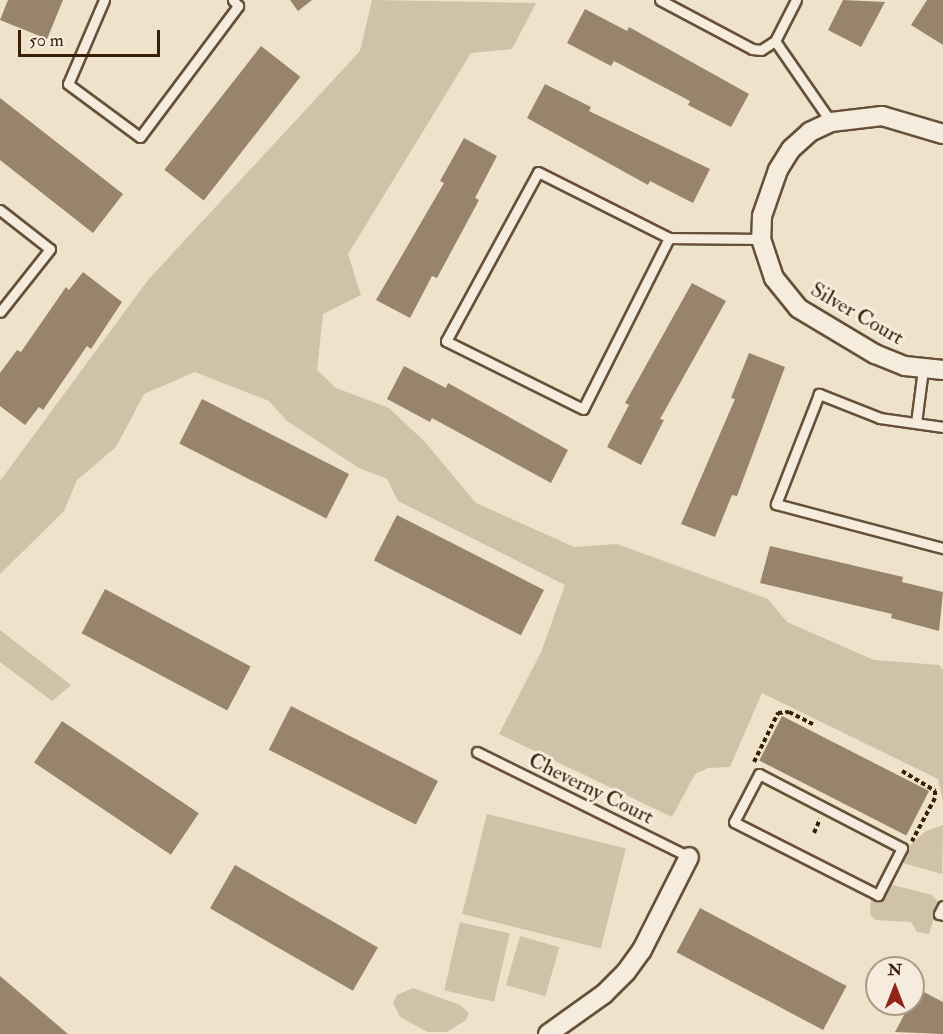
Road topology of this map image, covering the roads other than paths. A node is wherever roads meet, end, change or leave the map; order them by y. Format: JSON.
{"nodes":[{"id":1,"x":104,"y":0,"type":"edge"},
{"id":2,"x":233,"y":0,"type":"edge"},
{"id":3,"x":660,"y":0,"type":"edge"},
{"id":4,"x":796,"y":0,"type":"edge"},
{"id":5,"x":775,"y":42,"type":"junction"},
{"id":6,"x":831,"y":122,"type":"junction"},
{"id":7,"x":943,"y":134,"type":"edge"},
{"id":8,"x":0,"y":210,"type":"edge"},
{"id":9,"x":669,"y":238,"type":"junction"},
{"id":10,"x":761,"y":239,"type":"junction"},
{"id":11,"x":0,"y":312,"type":"edge"},
{"id":12,"x":923,"y":369,"type":"junction"},
{"id":13,"x":943,"y":370,"type":"edge"},
{"id":14,"x":916,"y":423,"type":"junction"},
{"id":15,"x":943,"y":427,"type":"edge"},
{"id":16,"x":943,"y":548,"type":"edge"},
{"id":17,"x":477,"y":752,"type":"dead end"},
{"id":18,"x":757,"y":778,"type":"joint"},
{"id":19,"x":689,"y":857,"type":"joint"},
{"id":20,"x":943,"y":906,"type":"edge"},
{"id":21,"x":943,"y":915,"type":"edge"},
{"id":22,"x":548,"y":1034,"type":"edge"}],
"edges":[{"from":1,"to":2,"type":"lane"},
{"from":3,"to":5,"type":"lane"},
{"from":4,"to":5,"type":"lane"},
{"from":5,"to":6,"type":"lane"},
{"from":6,"to":7,"type":"street","name":"Silver Court"},
{"from":6,"to":10,"type":"street","name":"Silver Court"},
{"from":8,"to":11,"type":"lane"},
{"from":9,"to":9,"type":"lane"},
{"from":9,"to":10,"type":"lane"},
{"from":10,"to":12,"type":"street","name":"Silver Court"},
{"from":12,"to":13,"type":"street","name":"Silver Court"},
{"from":12,"to":14,"type":"lane"},
{"from":14,"to":15,"type":"lane"},
{"from":14,"to":16,"type":"lane"},
{"from":17,"to":19,"type":"lane","name":"Cheverny Court"},
{"from":18,"to":18,"type":"lane"},
{"from":19,"to":22,"type":"street"},
{"from":20,"to":21,"type":"lane"}]}
